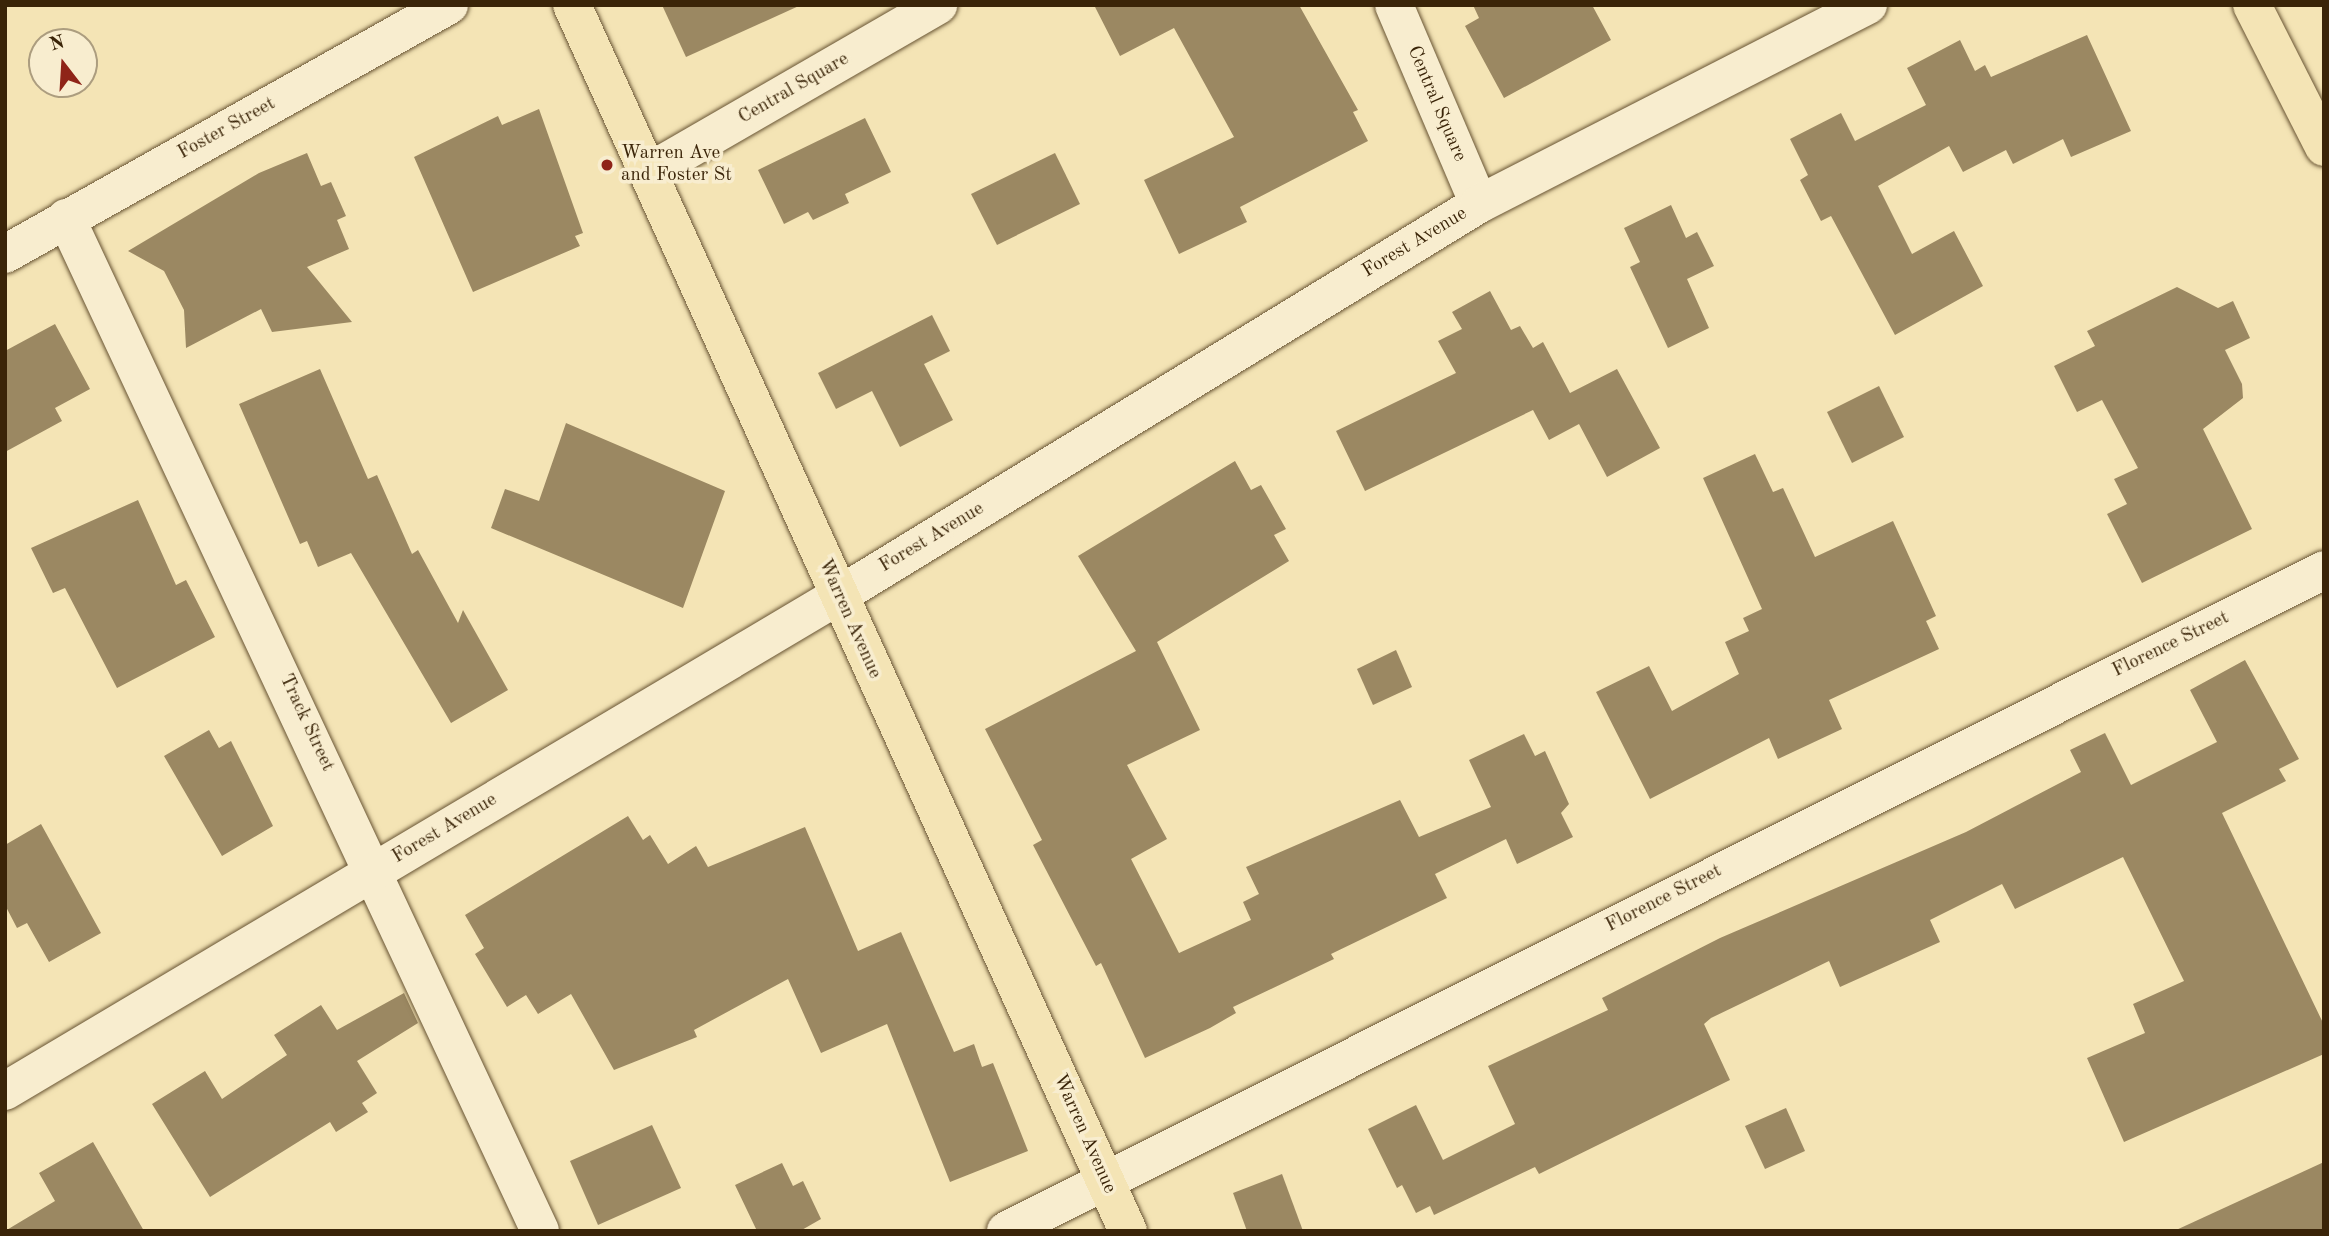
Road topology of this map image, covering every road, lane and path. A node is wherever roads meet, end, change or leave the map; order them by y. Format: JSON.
{"nodes":[{"id":1,"x":449,"y":5,"type":"edge"},
{"id":2,"x":572,"y":5,"type":"edge"},
{"id":3,"x":938,"y":5,"type":"edge"},
{"id":4,"x":1394,"y":5,"type":"edge"},
{"id":5,"x":1868,"y":5,"type":"edge"},
{"id":6,"x":2252,"y":5,"type":"edge"},
{"id":7,"x":2324,"y":147,"type":"edge"},
{"id":8,"x":649,"y":172,"type":"junction"},
{"id":9,"x":1479,"y":204,"type":"junction"},
{"id":10,"x":65,"y":218,"type":"junction"},
{"id":11,"x":5,"y":254,"type":"edge"},
{"id":12,"x":2324,"y":570,"type":"edge"},
{"id":13,"x":838,"y":596,"type":"junction"},
{"id":14,"x":376,"y":870,"type":"junction"},
{"id":15,"x":5,"y":1091,"type":"edge"},
{"id":16,"x":1104,"y":1178,"type":"junction"},
{"id":17,"x":540,"y":1231,"type":"edge"},
{"id":18,"x":1006,"y":1231,"type":"edge"},
{"id":19,"x":1128,"y":1231,"type":"edge"}],
"edges":[{"from":1,"to":10,"type":"street","name":"Foster Street"},
{"from":2,"to":8,"type":"main road","name":"Warren Avenue"},
{"from":3,"to":8,"type":"street","name":"Central Square"},
{"from":4,"to":9,"type":"street","name":"Central Square"},
{"from":5,"to":9,"type":"street","name":"Forest Avenue"},
{"from":6,"to":7,"type":"main road"},
{"from":8,"to":13,"type":"main road","name":"Warren Avenue"},
{"from":9,"to":13,"type":"street","name":"Forest Avenue"},
{"from":10,"to":11,"type":"street","name":"Foster Street"},
{"from":10,"to":14,"type":"street","name":"Track Street"},
{"from":12,"to":16,"type":"street","name":"Florence Street"},
{"from":13,"to":14,"type":"street","name":"Forest Avenue"},
{"from":13,"to":16,"type":"main road","name":"Warren Avenue"},
{"from":14,"to":15,"type":"street","name":"Forest Avenue"},
{"from":14,"to":17,"type":"street","name":"Track Street"},
{"from":16,"to":18,"type":"street","name":"Florence Street"},
{"from":16,"to":19,"type":"main road","name":"Warren Avenue"}]}
